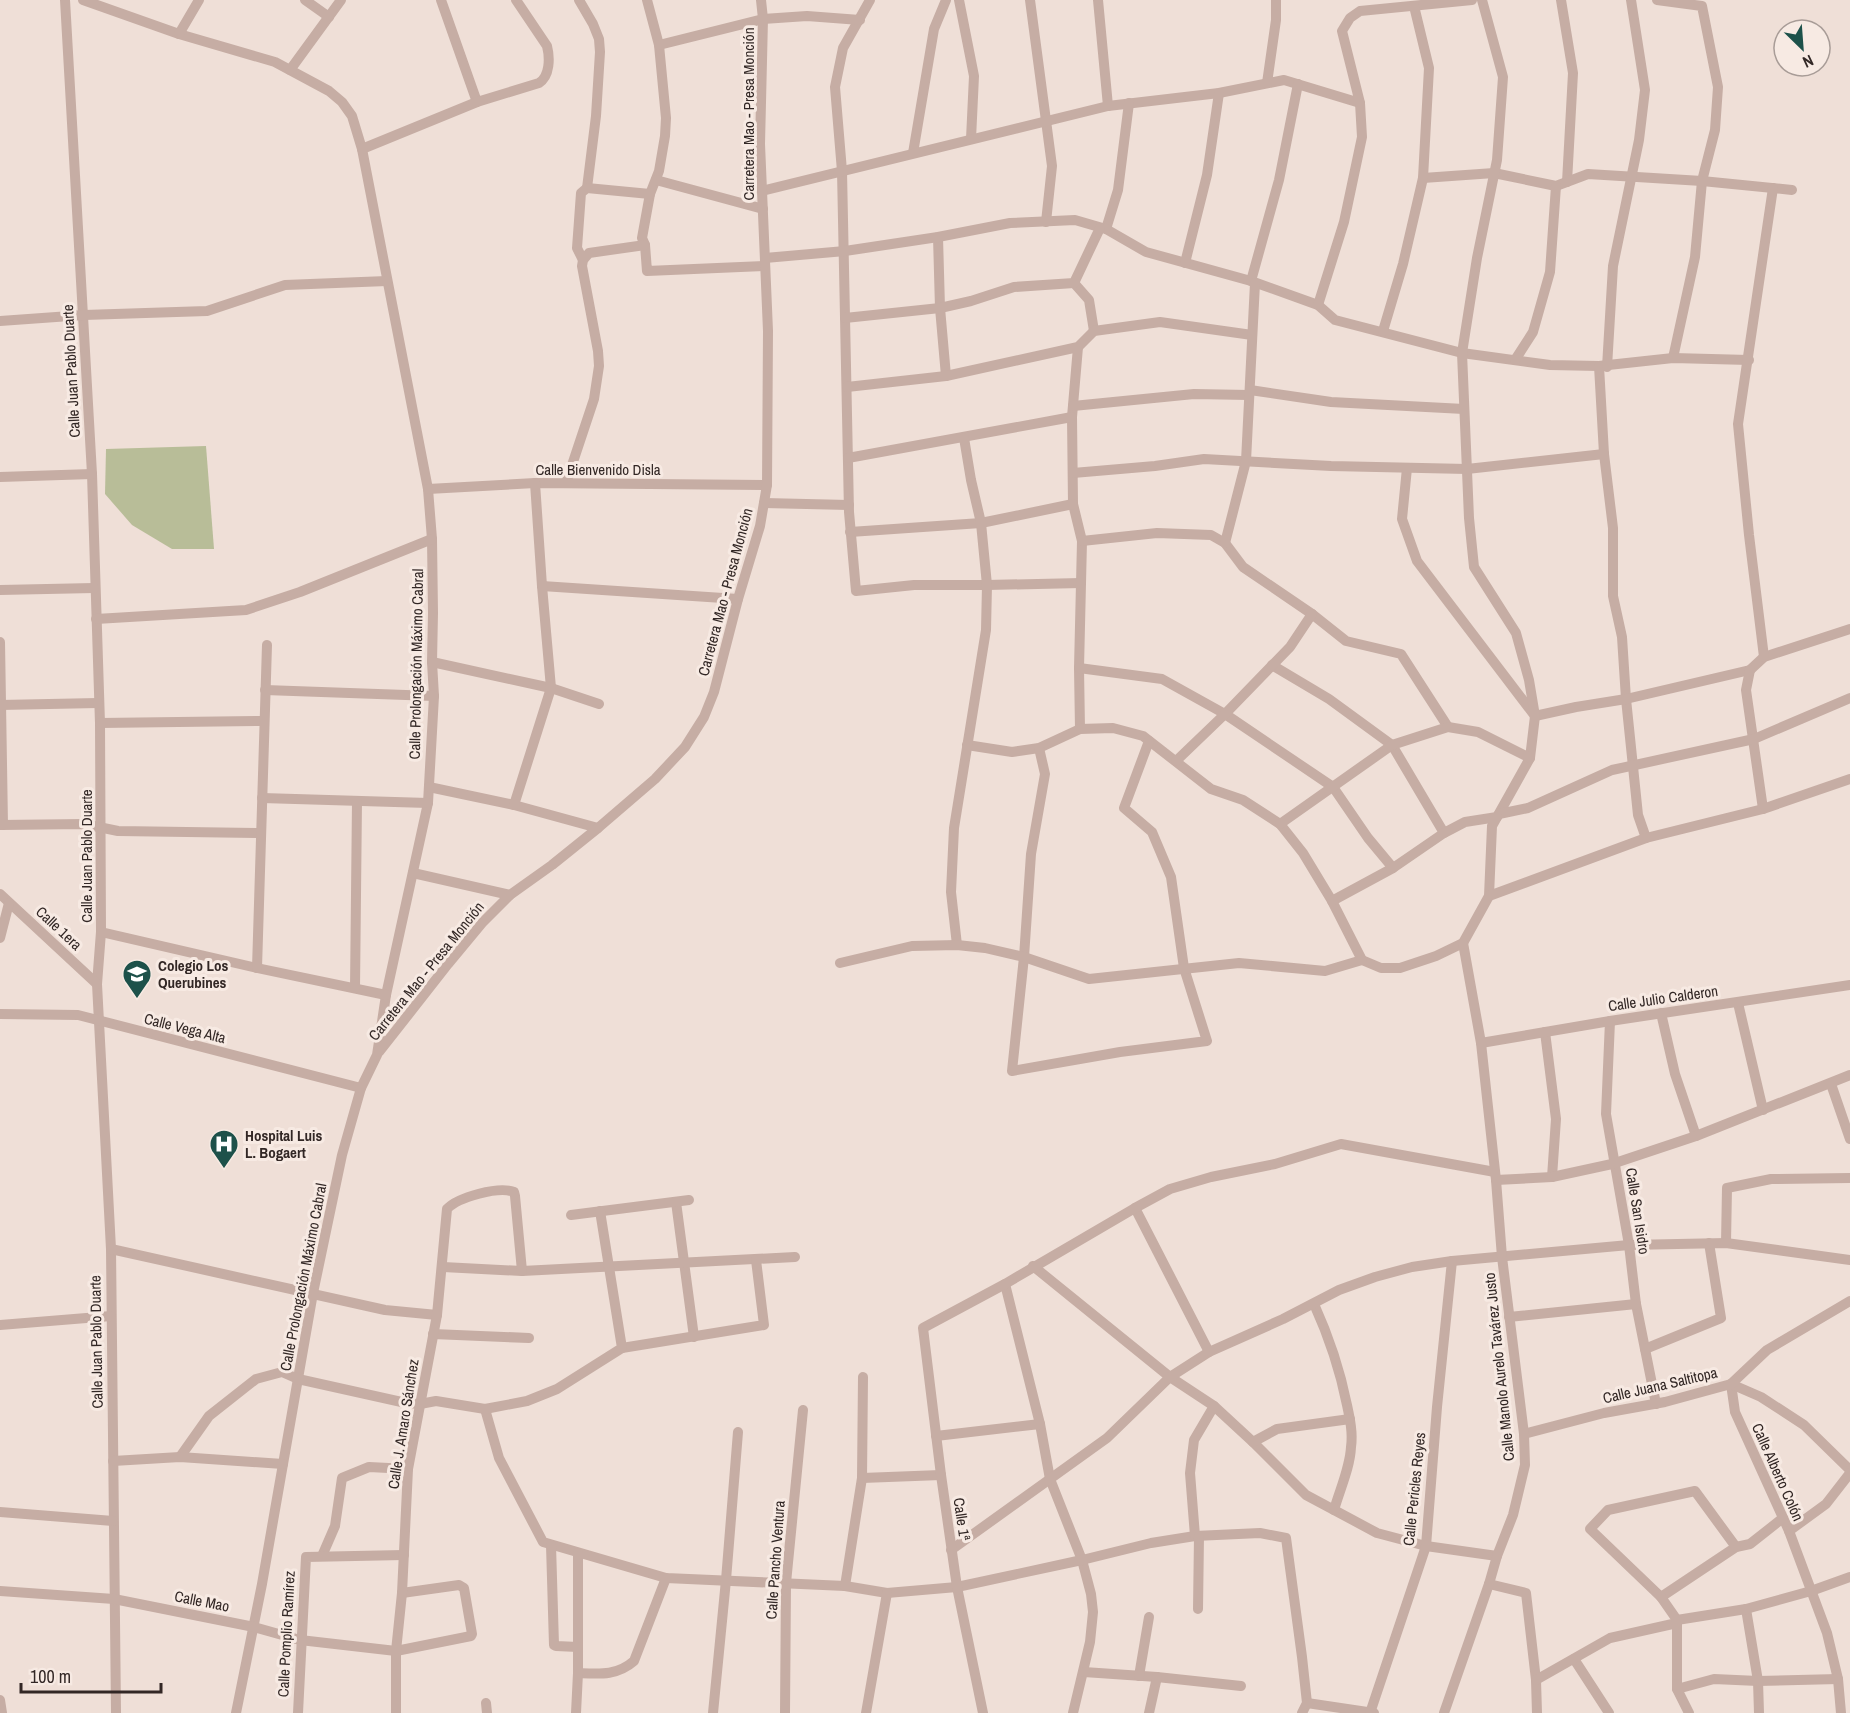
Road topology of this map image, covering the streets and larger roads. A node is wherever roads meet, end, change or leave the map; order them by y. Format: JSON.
{"nodes":[{"id":1,"x":65,"y":0,"type":"edge"},
{"id":2,"x":83,"y":0,"type":"edge"},
{"id":3,"x":199,"y":0,"type":"edge"},
{"id":4,"x":305,"y":0,"type":"edge"},
{"id":5,"x":341,"y":0,"type":"edge"},
{"id":6,"x":441,"y":0,"type":"edge"},
{"id":7,"x":516,"y":0,"type":"edge"},
{"id":8,"x":579,"y":0,"type":"edge"},
{"id":9,"x":647,"y":0,"type":"edge"},
{"id":10,"x":761,"y":0,"type":"edge"},
{"id":11,"x":870,"y":0,"type":"edge"},
{"id":12,"x":946,"y":0,"type":"edge"},
{"id":13,"x":959,"y":0,"type":"edge"},
{"id":14,"x":1030,"y":0,"type":"edge"},
{"id":15,"x":1098,"y":0,"type":"edge"},
{"id":16,"x":1276,"y":0,"type":"edge"},
{"id":17,"x":1472,"y":0,"type":"edge"},
{"id":18,"x":1482,"y":0,"type":"edge"},
{"id":19,"x":1561,"y":0,"type":"edge"},
{"id":20,"x":1631,"y":0,"type":"edge"},
{"id":21,"x":1657,"y":0,"type":"edge"},
{"id":22,"x":1412,"y":4,"type":"edge"},
{"id":23,"x":329,"y":17,"type":"junction"},
{"id":24,"x":763,"y":19,"type":"junction"},
{"id":25,"x":860,"y":20,"type":"junction"},
{"id":26,"x":179,"y":34,"type":"junction"},
{"id":27,"x":658,"y":45,"type":"junction"},
{"id":28,"x":291,"y":70,"type":"junction"},
{"id":29,"x":1268,"y":83,"type":"junction"},
{"id":30,"x":1298,"y":84,"type":"junction"},
{"id":31,"x":1219,"y":93,"type":"junction"},
{"id":32,"x":477,"y":102,"type":"junction"},
{"id":33,"x":1129,"y":103,"type":"junction"},
{"id":34,"x":1360,"y":103,"type":"junction"},
{"id":35,"x":1108,"y":106,"type":"junction"},
{"id":36,"x":1046,"y":120,"type":"junction"},
{"id":37,"x":971,"y":139,"type":"junction"},
{"id":38,"x":362,"y":148,"type":"junction"},
{"id":39,"x":913,"y":153,"type":"junction"},
{"id":40,"x":842,"y":171,"type":"junction"},
{"id":41,"x":1494,"y":173,"type":"junction"},
{"id":42,"x":1633,"y":177,"type":"junction"},
{"id":43,"x":1422,"y":178,"type":"junction"},
{"id":44,"x":656,"y":180,"type":"junction"},
{"id":45,"x":1702,"y":181,"type":"junction"},
{"id":46,"x":1567,"y":182,"type":"junction"},
{"id":47,"x":1556,"y":186,"type":"junction"},
{"id":48,"x":587,"y":188,"type":"junction"},
{"id":49,"x":1773,"y":188,"type":"junction"},
{"id":50,"x":1792,"y":190,"type":"dead end"},
{"id":51,"x":762,"y":191,"type":"junction"},
{"id":52,"x":650,"y":194,"type":"junction"},
{"id":53,"x":763,"y":209,"type":"junction"},
{"id":54,"x":1046,"y":222,"type":"junction"},
{"id":55,"x":1103,"y":228,"type":"junction"},
{"id":56,"x":938,"y":237,"type":"junction"},
{"id":57,"x":645,"y":245,"type":"junction"},
{"id":58,"x":845,"y":250,"type":"junction"},
{"id":59,"x":583,"y":260,"type":"junction"},
{"id":60,"x":765,"y":262,"type":"junction"},
{"id":61,"x":1185,"y":263,"type":"junction"},
{"id":62,"x":387,"y":281,"type":"junction"},
{"id":63,"x":1253,"y":282,"type":"junction"},
{"id":64,"x":1074,"y":283,"type":"junction"},
{"id":65,"x":1318,"y":305,"type":"junction"},
{"id":66,"x":940,"y":308,"type":"junction"},
{"id":67,"x":84,"y":315,"type":"junction"},
{"id":68,"x":845,"y":318,"type":"junction"},
{"id":69,"x":0,"y":321,"type":"edge"},
{"id":70,"x":1094,"y":331,"type":"junction"},
{"id":71,"x":1383,"y":332,"type":"junction"},
{"id":72,"x":1252,"y":335,"type":"junction"},
{"id":73,"x":1078,"y":347,"type":"junction"},
{"id":74,"x":1462,"y":353,"type":"junction"},
{"id":75,"x":1673,"y":358,"type":"junction"},
{"id":76,"x":1515,"y":360,"type":"junction"},
{"id":77,"x":1749,"y":360,"type":"junction"},
{"id":78,"x":1603,"y":366,"type":"junction"},
{"id":79,"x":946,"y":375,"type":"junction"},
{"id":80,"x":847,"y":387,"type":"junction"},
{"id":81,"x":1249,"y":393,"type":"junction"},
{"id":82,"x":1464,"y":410,"type":"junction"},
{"id":83,"x":1073,"y":412,"type":"junction"},
{"id":84,"x":964,"y":438,"type":"junction"},
{"id":85,"x":1604,"y":454,"type":"junction"},
{"id":86,"x":848,"y":458,"type":"junction"},
{"id":87,"x":1246,"y":461,"type":"junction"},
{"id":88,"x":1407,"y":468,"type":"junction"},
{"id":89,"x":1467,"y":469,"type":"junction"},
{"id":90,"x":1073,"y":473,"type":"junction"},
{"id":91,"x":92,"y":474,"type":"junction"},
{"id":92,"x":0,"y":477,"type":"edge"},
{"id":93,"x":536,"y":483,"type":"junction"},
{"id":94,"x":566,"y":483,"type":"junction"},
{"id":95,"x":767,"y":485,"type":"junction"},
{"id":96,"x":428,"y":489,"type":"junction"},
{"id":97,"x":764,"y":502,"type":"junction"},
{"id":98,"x":1073,"y":504,"type":"junction"},
{"id":99,"x":849,"y":505,"type":"junction"},
{"id":100,"x":981,"y":523,"type":"junction"},
{"id":101,"x":850,"y":532,"type":"junction"},
{"id":102,"x":432,"y":539,"type":"junction"},
{"id":103,"x":1082,"y":541,"type":"junction"},
{"id":104,"x":1225,"y":543,"type":"junction"},
{"id":105,"x":1081,"y":583,"type":"junction"},
{"id":106,"x":987,"y":585,"type":"junction"},
{"id":107,"x":542,"y":586,"type":"junction"},
{"id":108,"x":94,"y":588,"type":"junction"},
{"id":109,"x":0,"y":590,"type":"edge"},
{"id":110,"x":738,"y":599,"type":"junction"},
{"id":111,"x":1312,"y":614,"type":"junction"},
{"id":112,"x":96,"y":619,"type":"junction"},
{"id":113,"x":1850,"y":629,"type":"edge"},
{"id":114,"x":0,"y":642,"type":"edge"},
{"id":115,"x":267,"y":645,"type":"dead end"},
{"id":116,"x":1764,"y":657,"type":"junction"},
{"id":117,"x":432,"y":662,"type":"junction"},
{"id":118,"x":1272,"y":665,"type":"junction"},
{"id":119,"x":1078,"y":668,"type":"junction"},
{"id":120,"x":1750,"y":670,"type":"junction"},
{"id":121,"x":551,"y":688,"type":"junction"},
{"id":122,"x":265,"y":690,"type":"junction"},
{"id":123,"x":434,"y":696,"type":"junction"},
{"id":124,"x":1850,"y":698,"type":"edge"},
{"id":125,"x":1626,"y":699,"type":"junction"},
{"id":126,"x":98,"y":703,"type":"junction"},
{"id":127,"x":599,"y":704,"type":"dead end"},
{"id":128,"x":1,"y":705,"type":"edge"},
{"id":129,"x":1225,"y":714,"type":"junction"},
{"id":130,"x":1535,"y":716,"type":"junction"},
{"id":131,"x":264,"y":721,"type":"junction"},
{"id":132,"x":100,"y":723,"type":"junction"},
{"id":133,"x":1448,"y":727,"type":"junction"},
{"id":134,"x":1080,"y":729,"type":"junction"},
{"id":135,"x":1754,"y":739,"type":"junction"},
{"id":136,"x":1149,"y":741,"type":"junction"},
{"id":137,"x":967,"y":745,"type":"junction"},
{"id":138,"x":1392,"y":745,"type":"junction"},
{"id":139,"x":1039,"y":748,"type":"junction"},
{"id":140,"x":1530,"y":758,"type":"junction"},
{"id":141,"x":1176,"y":761,"type":"junction"},
{"id":142,"x":1632,"y":767,"type":"junction"},
{"id":143,"x":1850,"y":779,"type":"edge"},
{"id":144,"x":429,"y":787,"type":"junction"},
{"id":145,"x":1333,"y":787,"type":"junction"},
{"id":146,"x":262,"y":798,"type":"junction"},
{"id":147,"x":357,"y":801,"type":"junction"},
{"id":148,"x":428,"y":803,"type":"junction"},
{"id":149,"x":514,"y":805,"type":"junction"},
{"id":150,"x":1763,"y":809,"type":"junction"},
{"id":151,"x":1498,"y":815,"type":"junction"},
{"id":152,"x":1280,"y":824,"type":"junction"},
{"id":153,"x":2,"y":825,"type":"edge"},
{"id":154,"x":100,"y":827,"type":"junction"},
{"id":155,"x":598,"y":828,"type":"junction"},
{"id":156,"x":261,"y":833,"type":"junction"},
{"id":157,"x":1444,"y":833,"type":"junction"},
{"id":158,"x":1646,"y":838,"type":"junction"},
{"id":159,"x":1393,"y":868,"type":"junction"},
{"id":160,"x":413,"y":873,"type":"junction"},
{"id":161,"x":0,"y":894,"type":"edge"},
{"id":162,"x":510,"y":895,"type":"junction"},
{"id":163,"x":1489,"y":896,"type":"junction"},
{"id":164,"x":1332,"y":902,"type":"junction"},
{"id":165,"x":9,"y":903,"type":"junction"},
{"id":166,"x":102,"y":932,"type":"junction"},
{"id":167,"x":0,"y":938,"type":"edge"},
{"id":168,"x":1463,"y":943,"type":"junction"},
{"id":169,"x":957,"y":945,"type":"junction"},
{"id":170,"x":1024,"y":957,"type":"junction"},
{"id":171,"x":1362,"y":960,"type":"junction"},
{"id":172,"x":840,"y":963,"type":"dead end"},
{"id":173,"x":257,"y":968,"type":"junction"},
{"id":174,"x":1184,"y":968,"type":"junction"},
{"id":175,"x":97,"y":984,"type":"junction"},
{"id":176,"x":1850,"y":985,"type":"edge"},
{"id":177,"x":355,"y":988,"type":"junction"},
{"id":178,"x":386,"y":995,"type":"junction"},
{"id":179,"x":1738,"y":1003,"type":"junction"},
{"id":180,"x":1661,"y":1013,"type":"junction"},
{"id":181,"x":0,"y":1014,"type":"edge"},
{"id":182,"x":1610,"y":1021,"type":"junction"},
{"id":183,"x":99,"y":1022,"type":"junction"},
{"id":184,"x":1545,"y":1032,"type":"junction"},
{"id":185,"x":1481,"y":1042,"type":"junction"},
{"id":186,"x":377,"y":1055,"type":"junction"},
{"id":187,"x":1850,"y":1075,"type":"edge"},
{"id":188,"x":1831,"y":1084,"type":"junction"},
{"id":189,"x":361,"y":1088,"type":"junction"},
{"id":190,"x":1763,"y":1110,"type":"junction"},
{"id":191,"x":1696,"y":1136,"type":"junction"},
{"id":192,"x":1850,"y":1139,"type":"edge"},
{"id":193,"x":1616,"y":1163,"type":"junction"},
{"id":194,"x":1496,"y":1176,"type":"junction"},
{"id":195,"x":1552,"y":1177,"type":"junction"},
{"id":196,"x":1850,"y":1178,"type":"edge"},
{"id":197,"x":689,"y":1200,"type":"dead end"},
{"id":198,"x":676,"y":1202,"type":"junction"},
{"id":199,"x":1135,"y":1208,"type":"junction"},
{"id":200,"x":600,"y":1211,"type":"junction"},
{"id":201,"x":571,"y":1215,"type":"dead end"},
{"id":202,"x":1709,"y":1243,"type":"junction"},
{"id":203,"x":1726,"y":1243,"type":"junction"},
{"id":204,"x":1629,"y":1245,"type":"junction"},
{"id":205,"x":111,"y":1249,"type":"junction"},
{"id":206,"x":795,"y":1257,"type":"dead end"},
{"id":207,"x":1502,"y":1257,"type":"junction"},
{"id":208,"x":756,"y":1260,"type":"junction"},
{"id":209,"x":1850,"y":1260,"type":"edge"},
{"id":210,"x":1452,"y":1261,"type":"junction"},
{"id":211,"x":684,"y":1263,"type":"junction"},
{"id":212,"x":610,"y":1266,"type":"junction"},
{"id":213,"x":1033,"y":1266,"type":"junction"},
{"id":214,"x":443,"y":1267,"type":"junction"},
{"id":215,"x":522,"y":1271,"type":"junction"},
{"id":216,"x":1005,"y":1284,"type":"junction"},
{"id":217,"x":313,"y":1293,"type":"junction"},
{"id":218,"x":1850,"y":1301,"type":"edge"},
{"id":219,"x":1314,"y":1304,"type":"junction"},
{"id":220,"x":1635,"y":1304,"type":"junction"},
{"id":221,"x":437,"y":1315,"type":"junction"},
{"id":222,"x":111,"y":1316,"type":"junction"},
{"id":223,"x":1509,"y":1317,"type":"junction"},
{"id":224,"x":0,"y":1325,"type":"edge"},
{"id":225,"x":433,"y":1334,"type":"junction"},
{"id":226,"x":694,"y":1337,"type":"junction"},
{"id":227,"x":529,"y":1338,"type":"dead end"},
{"id":228,"x":622,"y":1348,"type":"junction"},
{"id":229,"x":1645,"y":1349,"type":"junction"},
{"id":230,"x":1209,"y":1352,"type":"junction"},
{"id":231,"x":863,"y":1377,"type":"dead end"},
{"id":232,"x":1170,"y":1377,"type":"junction"},
{"id":233,"x":298,"y":1379,"type":"junction"},
{"id":234,"x":1731,"y":1384,"type":"junction"},
{"id":235,"x":420,"y":1404,"type":"junction"},
{"id":236,"x":1656,"y":1404,"type":"junction"},
{"id":237,"x":1214,"y":1406,"type":"junction"},
{"id":238,"x":485,"y":1409,"type":"junction"},
{"id":239,"x":803,"y":1410,"type":"dead end"},
{"id":240,"x":1350,"y":1419,"type":"junction"},
{"id":241,"x":1040,"y":1424,"type":"junction"},
{"id":242,"x":738,"y":1432,"type":"dead end"},
{"id":243,"x":1524,"y":1434,"type":"junction"},
{"id":244,"x":936,"y":1436,"type":"junction"},
{"id":245,"x":1253,"y":1442,"type":"junction"},
{"id":246,"x":180,"y":1457,"type":"junction"},
{"id":247,"x":113,"y":1461,"type":"junction"},
{"id":248,"x":283,"y":1464,"type":"junction"},
{"id":249,"x":408,"y":1469,"type":"junction"},
{"id":250,"x":1850,"y":1472,"type":"edge"},
{"id":251,"x":941,"y":1474,"type":"junction"},
{"id":252,"x":862,"y":1478,"type":"junction"},
{"id":253,"x":1050,"y":1479,"type":"junction"},
{"id":254,"x":1334,"y":1510,"type":"junction"},
{"id":255,"x":0,"y":1512,"type":"edge"},
{"id":256,"x":1782,"y":1518,"type":"junction"},
{"id":257,"x":113,"y":1521,"type":"junction"},
{"id":258,"x":1789,"y":1531,"type":"junction"},
{"id":259,"x":1197,"y":1536,"type":"junction"},
{"id":260,"x":550,"y":1545,"type":"junction"},
{"id":261,"x":1426,"y":1546,"type":"junction"},
{"id":262,"x":1736,"y":1547,"type":"junction"},
{"id":263,"x":951,"y":1550,"type":"junction"},
{"id":264,"x":578,"y":1553,"type":"junction"},
{"id":265,"x":404,"y":1555,"type":"junction"},
{"id":266,"x":322,"y":1556,"type":"junction"},
{"id":267,"x":1497,"y":1556,"type":"junction"},
{"id":268,"x":1082,"y":1560,"type":"junction"},
{"id":269,"x":1850,"y":1577,"type":"edge"},
{"id":270,"x":666,"y":1578,"type":"junction"},
{"id":271,"x":726,"y":1580,"type":"junction"},
{"id":272,"x":786,"y":1583,"type":"junction"},
{"id":273,"x":1489,"y":1584,"type":"junction"},
{"id":274,"x":845,"y":1586,"type":"junction"},
{"id":275,"x":957,"y":1587,"type":"junction"},
{"id":276,"x":0,"y":1591,"type":"edge"},
{"id":277,"x":1811,"y":1591,"type":"junction"},
{"id":278,"x":402,"y":1593,"type":"junction"},
{"id":279,"x":887,"y":1593,"type":"junction"},
{"id":280,"x":1661,"y":1597,"type":"junction"},
{"id":281,"x":114,"y":1599,"type":"junction"},
{"id":282,"x":1197,"y":1609,"type":"dead end"},
{"id":283,"x":1746,"y":1609,"type":"junction"},
{"id":284,"x":1149,"y":1617,"type":"dead end"},
{"id":285,"x":1677,"y":1622,"type":"junction"},
{"id":286,"x":254,"y":1627,"type":"junction"},
{"id":287,"x":300,"y":1640,"type":"junction"},
{"id":288,"x":578,"y":1647,"type":"junction"},
{"id":289,"x":396,"y":1651,"type":"junction"},
{"id":290,"x":1574,"y":1659,"type":"junction"},
{"id":291,"x":1084,"y":1672,"type":"junction"},
{"id":292,"x":578,"y":1673,"type":"junction"},
{"id":293,"x":1139,"y":1676,"type":"junction"},
{"id":294,"x":1157,"y":1677,"type":"junction"},
{"id":295,"x":1838,"y":1679,"type":"junction"},
{"id":296,"x":1536,"y":1680,"type":"junction"},
{"id":297,"x":1758,"y":1681,"type":"junction"},
{"id":298,"x":1241,"y":1686,"type":"dead end"},
{"id":299,"x":1677,"y":1689,"type":"junction"},
{"id":300,"x":0,"y":1700,"type":"edge"},
{"id":301,"x":1304,"y":1708,"type":"edge"},
{"id":302,"x":1371,"y":1712,"type":"edge"},
{"id":303,"x":2,"y":1713,"type":"edge"},
{"id":304,"x":116,"y":1713,"type":"edge"},
{"id":305,"x":236,"y":1713,"type":"edge"},
{"id":306,"x":298,"y":1713,"type":"edge"},
{"id":307,"x":396,"y":1713,"type":"edge"},
{"id":308,"x":576,"y":1713,"type":"edge"},
{"id":309,"x":713,"y":1713,"type":"edge"},
{"id":310,"x":785,"y":1713,"type":"edge"},
{"id":311,"x":866,"y":1713,"type":"edge"},
{"id":312,"x":983,"y":1713,"type":"edge"},
{"id":313,"x":1073,"y":1713,"type":"edge"},
{"id":314,"x":1149,"y":1713,"type":"edge"},
{"id":315,"x":1444,"y":1713,"type":"edge"},
{"id":316,"x":1538,"y":1713,"type":"edge"},
{"id":317,"x":1609,"y":1713,"type":"edge"},
{"id":318,"x":1689,"y":1713,"type":"edge"},
{"id":319,"x":1759,"y":1713,"type":"edge"},
{"id":320,"x":1841,"y":1713,"type":"edge"}],
"edges":[{"from":1,"to":67,"type":"street","name":"Calle Juan Pablo Duarte"},
{"from":2,"to":26,"type":"street","name":"Calle Prolongación Máximo Cabral"},
{"from":3,"to":26,"type":"street"},
{"from":4,"to":23,"type":"street"},
{"from":5,"to":23,"type":"street"},
{"from":6,"to":32,"type":"street"},
{"from":7,"to":32,"type":"street"},
{"from":8,"to":48,"type":"street"},
{"from":9,"to":27,"type":"street"},
{"from":10,"to":24,"type":"street","name":"Carretera Mao - Presa Monción"},
{"from":11,"to":25,"type":"street"},
{"from":12,"to":39,"type":"street"},
{"from":13,"to":37,"type":"street"},
{"from":14,"to":36,"type":"street"},
{"from":15,"to":35,"type":"street"},
{"from":16,"to":29,"type":"street"},
{"from":17,"to":22,"type":"street"},
{"from":18,"to":41,"type":"street"},
{"from":19,"to":46,"type":"street"},
{"from":20,"to":42,"type":"street"},
{"from":21,"to":45,"type":"street"},
{"from":22,"to":34,"type":"street"},
{"from":22,"to":43,"type":"street"},
{"from":23,"to":28,"type":"street"},
{"from":24,"to":25,"type":"street"},
{"from":24,"to":27,"type":"street"},
{"from":24,"to":51,"type":"street","name":"Carretera Mao - Presa Monción"},
{"from":25,"to":40,"type":"street"},
{"from":26,"to":28,"type":"street","name":"Calle Prolongación Máximo Cabral"},
{"from":27,"to":44,"type":"street"},
{"from":28,"to":38,"type":"street","name":"Calle Prolongación Máximo Cabral"},
{"from":29,"to":30,"type":"street"},
{"from":29,"to":31,"type":"street"},
{"from":30,"to":34,"type":"street"},
{"from":30,"to":63,"type":"street"},
{"from":31,"to":33,"type":"street"},
{"from":31,"to":61,"type":"street"},
{"from":32,"to":38,"type":"street"},
{"from":33,"to":35,"type":"street"},
{"from":33,"to":55,"type":"street"},
{"from":34,"to":65,"type":"street"},
{"from":35,"to":36,"type":"street"},
{"from":36,"to":37,"type":"street"},
{"from":36,"to":54,"type":"street"},
{"from":37,"to":39,"type":"street"},
{"from":38,"to":62,"type":"street","name":"Calle Prolongación Máximo Cabral"},
{"from":39,"to":40,"type":"street"},
{"from":40,"to":51,"type":"street"},
{"from":40,"to":58,"type":"street"},
{"from":41,"to":43,"type":"street"},
{"from":41,"to":47,"type":"street"},
{"from":41,"to":74,"type":"street"},
{"from":42,"to":45,"type":"street"},
{"from":42,"to":46,"type":"street"},
{"from":42,"to":78,"type":"street"},
{"from":43,"to":71,"type":"street"},
{"from":44,"to":52,"type":"street"},
{"from":44,"to":53,"type":"street"},
{"from":45,"to":49,"type":"street"},
{"from":45,"to":75,"type":"street"},
{"from":46,"to":47,"type":"street"},
{"from":47,"to":76,"type":"street"},
{"from":48,"to":52,"type":"street"},
{"from":48,"to":59,"type":"street"},
{"from":49,"to":50,"type":"street"},
{"from":49,"to":77,"type":"street"},
{"from":51,"to":53,"type":"street","name":"Carretera Mao - Presa Monción"},
{"from":52,"to":57,"type":"street"},
{"from":53,"to":60,"type":"street","name":"Carretera Mao - Presa Monción"},
{"from":54,"to":55,"type":"street"},
{"from":54,"to":56,"type":"street"},
{"from":55,"to":61,"type":"street"},
{"from":55,"to":64,"type":"street"},
{"from":56,"to":58,"type":"street"},
{"from":56,"to":66,"type":"street"},
{"from":57,"to":59,"type":"street"},
{"from":57,"to":60,"type":"street"},
{"from":58,"to":60,"type":"street"},
{"from":58,"to":68,"type":"street"},
{"from":59,"to":94,"type":"street"},
{"from":60,"to":95,"type":"street","name":"Carretera Mao - Presa Monción"},
{"from":61,"to":63,"type":"street"},
{"from":62,"to":67,"type":"street"},
{"from":62,"to":96,"type":"street","name":"Calle Prolongación Máximo Cabral"},
{"from":63,"to":65,"type":"street"},
{"from":63,"to":72,"type":"street"},
{"from":64,"to":66,"type":"street"},
{"from":64,"to":70,"type":"street"},
{"from":65,"to":71,"type":"street"},
{"from":66,"to":68,"type":"street"},
{"from":66,"to":79,"type":"street"},
{"from":67,"to":69,"type":"street"},
{"from":67,"to":91,"type":"street","name":"Calle Juan Pablo Duarte"},
{"from":68,"to":80,"type":"street"},
{"from":70,"to":72,"type":"street"},
{"from":70,"to":73,"type":"street"},
{"from":71,"to":74,"type":"street"},
{"from":72,"to":81,"type":"street"},
{"from":73,"to":79,"type":"street"},
{"from":73,"to":83,"type":"street"},
{"from":74,"to":76,"type":"street"},
{"from":74,"to":82,"type":"street"},
{"from":75,"to":77,"type":"street"},
{"from":75,"to":78,"type":"street"},
{"from":76,"to":78,"type":"street"},
{"from":77,"to":116,"type":"street"},
{"from":78,"to":85,"type":"street"},
{"from":79,"to":80,"type":"street"},
{"from":80,"to":86,"type":"street"},
{"from":81,"to":82,"type":"street"},
{"from":81,"to":83,"type":"street"},
{"from":81,"to":87,"type":"street"},
{"from":82,"to":89,"type":"street"},
{"from":83,"to":84,"type":"street"},
{"from":83,"to":90,"type":"street"},
{"from":84,"to":86,"type":"street"},
{"from":84,"to":100,"type":"street"},
{"from":85,"to":89,"type":"street"},
{"from":85,"to":125,"type":"street"},
{"from":86,"to":99,"type":"street"},
{"from":87,"to":88,"type":"street"},
{"from":87,"to":90,"type":"street"},
{"from":87,"to":104,"type":"street"},
{"from":88,"to":89,"type":"street"},
{"from":88,"to":130,"type":"street"},
{"from":89,"to":130,"type":"street"},
{"from":90,"to":98,"type":"street"},
{"from":91,"to":92,"type":"street"},
{"from":91,"to":108,"type":"street","name":"Calle Juan Pablo Duarte"},
{"from":93,"to":94,"type":"street","name":"Calle Bienvenido Disla"},
{"from":93,"to":96,"type":"street","name":"Calle Bienvenido Disla"},
{"from":93,"to":107,"type":"street"},
{"from":94,"to":95,"type":"street","name":"Calle Bienvenido Disla"},
{"from":95,"to":97,"type":"street","name":"Carretera Mao - Presa Monción"},
{"from":96,"to":102,"type":"street","name":"Calle Prolongación Máximo Cabral"},
{"from":97,"to":99,"type":"street"},
{"from":97,"to":110,"type":"street","name":"Carretera Mao - Presa Monción"},
{"from":98,"to":100,"type":"street"},
{"from":98,"to":103,"type":"street"},
{"from":99,"to":101,"type":"street"},
{"from":100,"to":101,"type":"street"},
{"from":100,"to":106,"type":"street"},
{"from":101,"to":106,"type":"street"},
{"from":102,"to":112,"type":"street"},
{"from":102,"to":117,"type":"street","name":"Calle Prolongación Máximo Cabral"},
{"from":103,"to":104,"type":"street"},
{"from":103,"to":105,"type":"street"},
{"from":104,"to":111,"type":"street"},
{"from":105,"to":106,"type":"street"},
{"from":105,"to":119,"type":"street"},
{"from":106,"to":137,"type":"street"},
{"from":107,"to":110,"type":"street"},
{"from":107,"to":121,"type":"street"},
{"from":108,"to":109,"type":"street"},
{"from":108,"to":112,"type":"street","name":"Calle Juan Pablo Duarte"},
{"from":110,"to":155,"type":"street","name":"Carretera Mao - Presa Monción"},
{"from":111,"to":118,"type":"street"},
{"from":111,"to":133,"type":"street"},
{"from":112,"to":126,"type":"street","name":"Calle Juan Pablo Duarte"},
{"from":113,"to":116,"type":"street"},
{"from":114,"to":128,"type":"street"},
{"from":115,"to":122,"type":"street"},
{"from":116,"to":120,"type":"street"},
{"from":117,"to":121,"type":"street"},
{"from":117,"to":123,"type":"street","name":"Calle Prolongación Máximo Cabral"},
{"from":118,"to":129,"type":"street"},
{"from":118,"to":138,"type":"street"},
{"from":119,"to":129,"type":"street"},
{"from":119,"to":134,"type":"street"},
{"from":120,"to":125,"type":"street"},
{"from":120,"to":135,"type":"street"},
{"from":121,"to":127,"type":"street"},
{"from":121,"to":149,"type":"street"},
{"from":122,"to":123,"type":"street"},
{"from":122,"to":131,"type":"street"},
{"from":123,"to":144,"type":"street","name":"Calle Prolongación Máximo Cabral"},
{"from":124,"to":135,"type":"street"},
{"from":125,"to":130,"type":"street"},
{"from":125,"to":142,"type":"street"},
{"from":126,"to":128,"type":"street"},
{"from":126,"to":132,"type":"street","name":"Calle Juan Pablo Duarte"},
{"from":128,"to":153,"type":"street"},
{"from":129,"to":141,"type":"street"},
{"from":129,"to":145,"type":"street"},
{"from":130,"to":140,"type":"street"},
{"from":131,"to":132,"type":"street"},
{"from":131,"to":146,"type":"street"},
{"from":132,"to":154,"type":"street","name":"Calle Juan Pablo Duarte"},
{"from":133,"to":138,"type":"street"},
{"from":133,"to":140,"type":"street"},
{"from":134,"to":136,"type":"street"},
{"from":134,"to":139,"type":"street"},
{"from":135,"to":142,"type":"street"},
{"from":135,"to":150,"type":"street"},
{"from":136,"to":141,"type":"street"},
{"from":136,"to":174,"type":"street"},
{"from":137,"to":139,"type":"street"},
{"from":137,"to":169,"type":"street"},
{"from":138,"to":145,"type":"street"},
{"from":138,"to":157,"type":"street"},
{"from":139,"to":170,"type":"street"},
{"from":140,"to":151,"type":"street"},
{"from":141,"to":152,"type":"street"},
{"from":142,"to":151,"type":"street"},
{"from":142,"to":158,"type":"street"},
{"from":143,"to":150,"type":"street"},
{"from":144,"to":148,"type":"street","name":"Calle Prolongación Máximo Cabral"},
{"from":144,"to":149,"type":"street"},
{"from":145,"to":152,"type":"street"},
{"from":145,"to":159,"type":"street"},
{"from":146,"to":147,"type":"street"},
{"from":146,"to":156,"type":"street"},
{"from":147,"to":148,"type":"street"},
{"from":147,"to":177,"type":"street"},
{"from":148,"to":160,"type":"street","name":"Calle Prolongación Máximo Cabral"},
{"from":149,"to":155,"type":"street"},
{"from":150,"to":158,"type":"street"},
{"from":151,"to":157,"type":"street"},
{"from":151,"to":163,"type":"street"},
{"from":152,"to":164,"type":"street"},
{"from":153,"to":154,"type":"street"},
{"from":154,"to":156,"type":"street"},
{"from":154,"to":166,"type":"street","name":"Calle Juan Pablo Duarte"},
{"from":155,"to":162,"type":"street","name":"Carretera Mao - Presa Monción"},
{"from":156,"to":173,"type":"street"},
{"from":157,"to":159,"type":"street"},
{"from":158,"to":163,"type":"street"},
{"from":159,"to":164,"type":"street"},
{"from":160,"to":162,"type":"street"},
{"from":160,"to":178,"type":"street","name":"Calle Prolongación Máximo Cabral"},
{"from":161,"to":165,"type":"street","name":"Calle 1era"},
{"from":162,"to":186,"type":"street","name":"Carretera Mao - Presa Monción"},
{"from":163,"to":168,"type":"street"},
{"from":164,"to":171,"type":"street"},
{"from":165,"to":167,"type":"street"},
{"from":165,"to":175,"type":"street","name":"Calle 1era"},
{"from":166,"to":173,"type":"street"},
{"from":166,"to":175,"type":"street","name":"Calle Juan Pablo Duarte"},
{"from":168,"to":171,"type":"street"},
{"from":168,"to":185,"type":"street","name":"Calle Manolo Aurelo Tavárez Justo"},
{"from":169,"to":170,"type":"street"},
{"from":169,"to":172,"type":"street"},
{"from":170,"to":174,"type":"street"},
{"from":170,"to":174,"type":"street"},
{"from":171,"to":174,"type":"street"},
{"from":173,"to":177,"type":"street"},
{"from":175,"to":183,"type":"street","name":"Calle Juan Pablo Duarte"},
{"from":176,"to":179,"type":"street","name":"Calle Julio Calderon"},
{"from":177,"to":178,"type":"street"},
{"from":178,"to":186,"type":"street","name":"Calle Prolongación Máximo Cabral"},
{"from":179,"to":180,"type":"street","name":"Calle Julio Calderon"},
{"from":179,"to":190,"type":"street"},
{"from":180,"to":182,"type":"street","name":"Calle Julio Calderon"},
{"from":180,"to":191,"type":"street"},
{"from":181,"to":183,"type":"street","name":"Calle Vega Alta"},
{"from":182,"to":184,"type":"street","name":"Calle Julio Calderon"},
{"from":182,"to":193,"type":"street","name":"Calle San Isidro"},
{"from":183,"to":189,"type":"street","name":"Calle Vega Alta"},
{"from":183,"to":205,"type":"street","name":"Calle Juan Pablo Duarte"},
{"from":184,"to":185,"type":"street","name":"Calle Julio Calderon"},
{"from":184,"to":195,"type":"street"},
{"from":185,"to":194,"type":"street","name":"Calle Manolo Aurelo Tavárez Justo"},
{"from":186,"to":189,"type":"street","name":"Calle Prolongación Máximo Cabral"},
{"from":187,"to":188,"type":"street"},
{"from":188,"to":190,"type":"street"},
{"from":188,"to":192,"type":"street"},
{"from":189,"to":217,"type":"street","name":"Calle Prolongación Máximo Cabral"},
{"from":190,"to":191,"type":"street"},
{"from":191,"to":193,"type":"street"},
{"from":193,"to":195,"type":"street"},
{"from":193,"to":204,"type":"street","name":"Calle San Isidro"},
{"from":194,"to":195,"type":"street"},
{"from":194,"to":199,"type":"street"},
{"from":194,"to":207,"type":"street","name":"Calle Manolo Aurelo Tavárez Justo"},
{"from":196,"to":203,"type":"street"},
{"from":197,"to":198,"type":"street"},
{"from":198,"to":200,"type":"street"},
{"from":198,"to":211,"type":"street"},
{"from":199,"to":213,"type":"street"},
{"from":199,"to":230,"type":"street"},
{"from":200,"to":201,"type":"street"},
{"from":200,"to":212,"type":"street"},
{"from":202,"to":203,"type":"street"},
{"from":202,"to":204,"type":"street"},
{"from":202,"to":229,"type":"street"},
{"from":203,"to":209,"type":"street"},
{"from":204,"to":207,"type":"street"},
{"from":204,"to":220,"type":"street","name":"Calle San Isidro"},
{"from":205,"to":217,"type":"street"},
{"from":205,"to":222,"type":"street","name":"Calle Juan Pablo Duarte"},
{"from":206,"to":208,"type":"street"},
{"from":207,"to":210,"type":"street"},
{"from":207,"to":223,"type":"street","name":"Calle Manolo Aurelo Tavárez Justo"},
{"from":208,"to":211,"type":"street"},
{"from":208,"to":226,"type":"street"},
{"from":210,"to":219,"type":"street"},
{"from":210,"to":261,"type":"street","name":"Calle Pericles Reyes"},
{"from":211,"to":212,"type":"street"},
{"from":211,"to":226,"type":"street"},
{"from":212,"to":215,"type":"street"},
{"from":212,"to":228,"type":"street"},
{"from":213,"to":216,"type":"street"},
{"from":213,"to":232,"type":"street"},
{"from":214,"to":215,"type":"street"},
{"from":214,"to":215,"type":"street","name":"Calle J. Amaro Sánchez"},
{"from":214,"to":221,"type":"street","name":"Calle J. Amaro Sánchez"},
{"from":216,"to":241,"type":"street"},
{"from":216,"to":244,"type":"street","name":"Calle 1ª"},
{"from":217,"to":221,"type":"street"},
{"from":217,"to":233,"type":"street","name":"Calle Prolongación Máximo Cabral"},
{"from":218,"to":234,"type":"street","name":"Calle Juana Saltitopa"},
{"from":219,"to":230,"type":"street"},
{"from":219,"to":240,"type":"street"},
{"from":220,"to":223,"type":"street"},
{"from":220,"to":229,"type":"street","name":"Calle San Isidro"},
{"from":221,"to":225,"type":"street","name":"Calle J. Amaro Sánchez"},
{"from":222,"to":224,"type":"street"},
{"from":222,"to":247,"type":"street","name":"Calle Juan Pablo Duarte"},
{"from":223,"to":243,"type":"street","name":"Calle Manolo Aurelo Tavárez Justo"},
{"from":225,"to":227,"type":"street"},
{"from":225,"to":235,"type":"street","name":"Calle J. Amaro Sánchez"},
{"from":226,"to":228,"type":"street"},
{"from":228,"to":238,"type":"street"},
{"from":229,"to":236,"type":"street","name":"Calle San Isidro"},
{"from":230,"to":232,"type":"street"},
{"from":231,"to":252,"type":"street"},
{"from":232,"to":237,"type":"street"},
{"from":232,"to":253,"type":"street"},
{"from":233,"to":235,"type":"street"},
{"from":233,"to":246,"type":"street"},
{"from":233,"to":248,"type":"street","name":"Calle Prolongación Máximo Cabral"},
{"from":234,"to":236,"type":"street","name":"Calle Juana Saltitopa"},
{"from":234,"to":250,"type":"street","name":"Calle Alberto Colón"},
{"from":234,"to":256,"type":"street","name":"Calle Alberto Colón"},
{"from":235,"to":238,"type":"street"},
{"from":235,"to":249,"type":"street","name":"Calle J. Amaro Sánchez"},
{"from":236,"to":243,"type":"street","name":"Calle Juana Saltitopa"},
{"from":237,"to":245,"type":"street"},
{"from":237,"to":259,"type":"street"},
{"from":238,"to":260,"type":"street"},
{"from":239,"to":272,"type":"street","name":"Calle Pancho Ventura"},
{"from":240,"to":245,"type":"street"},
{"from":240,"to":254,"type":"street"},
{"from":241,"to":244,"type":"street"},
{"from":241,"to":253,"type":"street"},
{"from":242,"to":271,"type":"street"},
{"from":243,"to":267,"type":"street","name":"Calle Manolo Aurelo Tavárez Justo"},
{"from":244,"to":251,"type":"street","name":"Calle 1ª"},
{"from":245,"to":254,"type":"street"},
{"from":246,"to":247,"type":"street"},
{"from":246,"to":248,"type":"street"},
{"from":247,"to":257,"type":"street","name":"Calle Juan Pablo Duarte"},
{"from":248,"to":286,"type":"street","name":"Calle Prolongación Máximo Cabral"},
{"from":249,"to":265,"type":"street","name":"Calle J. Amaro Sánchez"},
{"from":249,"to":266,"type":"street"},
{"from":250,"to":258,"type":"street"},
{"from":251,"to":252,"type":"street"},
{"from":251,"to":263,"type":"street","name":"Calle 1ª"},
{"from":252,"to":274,"type":"street"},
{"from":253,"to":263,"type":"street"},
{"from":253,"to":268,"type":"street"},
{"from":254,"to":261,"type":"street"},
{"from":255,"to":257,"type":"street"},
{"from":256,"to":258,"type":"street","name":"Calle Alberto Colón"},
{"from":256,"to":262,"type":"street"},
{"from":257,"to":281,"type":"street","name":"Calle Juan Pablo Duarte"},
{"from":258,"to":277,"type":"street","name":"Calle Alberto Colón"},
{"from":259,"to":268,"type":"street"},
{"from":259,"to":282,"type":"street"},
{"from":259,"to":301,"type":"street"},
{"from":260,"to":264,"type":"street"},
{"from":260,"to":288,"type":"street"},
{"from":261,"to":267,"type":"street"},
{"from":261,"to":302,"type":"street","name":"Calle Pericles Reyes"},
{"from":262,"to":280,"type":"street"},
{"from":262,"to":280,"type":"street"},
{"from":263,"to":275,"type":"street","name":"Calle 1ª"},
{"from":264,"to":270,"type":"street"},
{"from":264,"to":288,"type":"street"},
{"from":265,"to":266,"type":"street"},
{"from":265,"to":278,"type":"street","name":"Calle J. Amaro Sánchez"},
{"from":266,"to":287,"type":"street","name":"Calle Pomplio Ramírez"},
{"from":267,"to":273,"type":"street","name":"Calle Manolo Aurelo Tavárez Justo"},
{"from":268,"to":275,"type":"street"},
{"from":268,"to":291,"type":"street"},
{"from":269,"to":277,"type":"street"},
{"from":270,"to":271,"type":"street"},
{"from":270,"to":292,"type":"street"},
{"from":271,"to":272,"type":"street"},
{"from":271,"to":309,"type":"street"},
{"from":272,"to":274,"type":"street"},
{"from":272,"to":310,"type":"street","name":"Calle Pancho Ventura"},
{"from":273,"to":296,"type":"street"},
{"from":273,"to":315,"type":"street","name":"Calle Manolo Aurelo Tavárez Justo"},
{"from":274,"to":279,"type":"street"},
{"from":275,"to":279,"type":"street"},
{"from":275,"to":312,"type":"street","name":"Calle 1ª"},
{"from":276,"to":281,"type":"street","name":"Calle Mao"},
{"from":277,"to":283,"type":"street"},
{"from":277,"to":295,"type":"street","name":"Calle Alberto Colón"},
{"from":278,"to":289,"type":"street","name":"Calle J. Amaro Sánchez"},
{"from":278,"to":289,"type":"street","name":"Calle Mao"},
{"from":279,"to":311,"type":"street"},
{"from":280,"to":285,"type":"street"},
{"from":281,"to":286,"type":"street","name":"Calle Mao"},
{"from":281,"to":304,"type":"street","name":"Calle Juan Pablo Duarte"},
{"from":283,"to":285,"type":"street"},
{"from":283,"to":297,"type":"street"},
{"from":284,"to":293,"type":"street"},
{"from":285,"to":290,"type":"street"},
{"from":285,"to":299,"type":"street"},
{"from":286,"to":287,"type":"street","name":"Calle Mao"},
{"from":286,"to":305,"type":"street","name":"Calle Prolongación Máximo Cabral"},
{"from":287,"to":289,"type":"street","name":"Calle Mao"},
{"from":287,"to":306,"type":"street","name":"Calle Pomplio Ramírez"},
{"from":288,"to":292,"type":"street"},
{"from":289,"to":307,"type":"street","name":"Calle J. Amaro Sánchez"},
{"from":290,"to":296,"type":"street"},
{"from":290,"to":317,"type":"street"},
{"from":291,"to":293,"type":"street"},
{"from":291,"to":313,"type":"street"},
{"from":292,"to":308,"type":"street"},
{"from":293,"to":294,"type":"street"},
{"from":294,"to":298,"type":"street"},
{"from":294,"to":314,"type":"street"},
{"from":295,"to":297,"type":"street"},
{"from":295,"to":320,"type":"street","name":"Calle Alberto Colón"},
{"from":296,"to":316,"type":"street"},
{"from":297,"to":299,"type":"street"},
{"from":297,"to":319,"type":"street"},
{"from":299,"to":318,"type":"street"},
{"from":300,"to":303,"type":"street"},
{"from":301,"to":302,"type":"street"}]}
